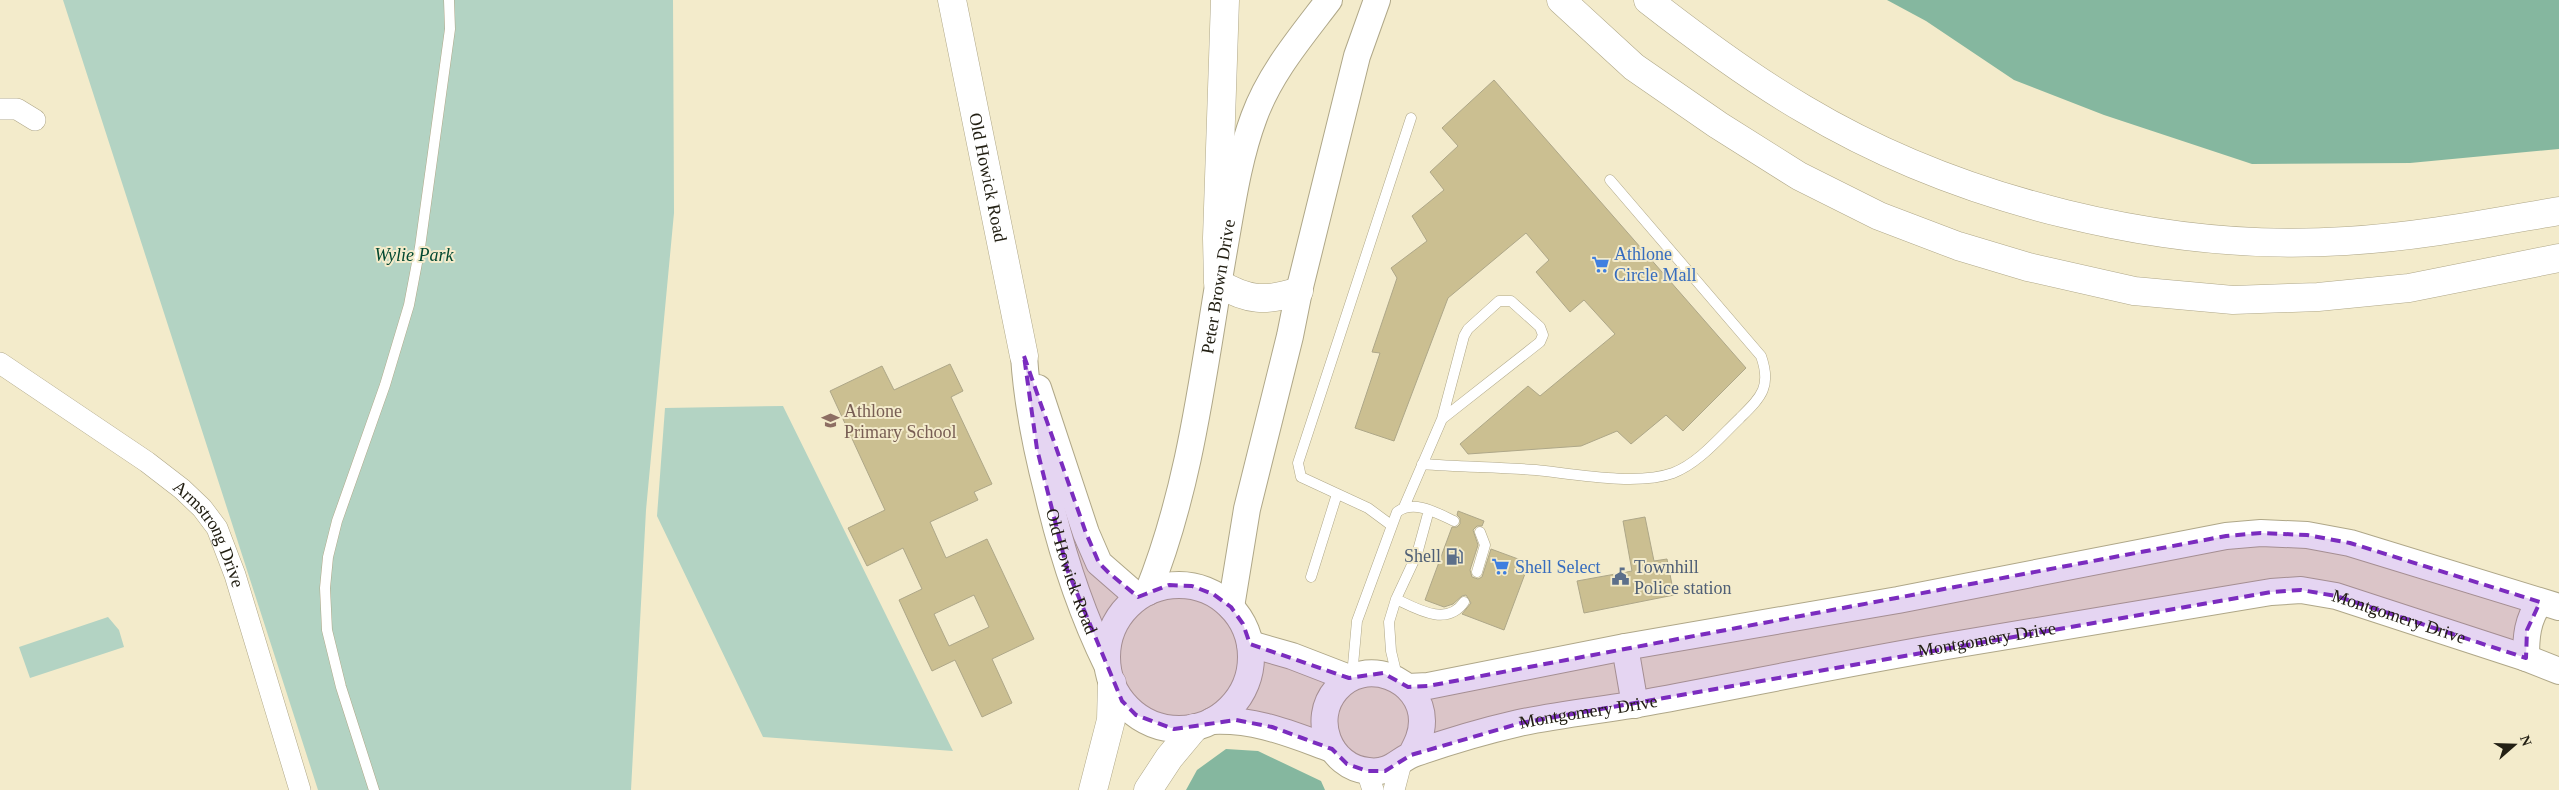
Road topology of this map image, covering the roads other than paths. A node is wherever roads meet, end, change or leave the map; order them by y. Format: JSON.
{"nodes":[{"id":1,"x":450,"y":0,"type":"edge"},
{"id":2,"x":952,"y":0,"type":"edge"},
{"id":3,"x":1226,"y":0,"type":"edge"},
{"id":4,"x":1329,"y":0,"type":"edge"},
{"id":5,"x":1377,"y":0,"type":"edge"},
{"id":6,"x":1561,"y":0,"type":"edge"},
{"id":7,"x":1648,"y":0,"type":"edge"},
{"id":8,"x":0,"y":109,"type":"edge"},
{"id":9,"x":1411,"y":118,"type":"dead end"},
{"id":10,"x":36,"y":120,"type":"dead end"},
{"id":11,"x":1610,"y":180,"type":"dead end"},
{"id":12,"x":2559,"y":211,"type":"edge"},
{"id":13,"x":2559,"y":258,"type":"edge"},
{"id":14,"x":1218,"y":283,"type":"junction"},
{"id":15,"x":1298,"y":291,"type":"junction"},
{"id":16,"x":1024,"y":356,"type":"junction"},
{"id":17,"x":0,"y":363,"type":"edge"},
{"id":18,"x":1442,"y":419,"type":"junction"},
{"id":19,"x":1422,"y":464,"type":"junction"},
{"id":20,"x":1337,"y":494,"type":"junction"},
{"id":21,"x":1404,"y":507,"type":"junction"},
{"id":22,"x":1429,"y":510,"type":"junction"},
{"id":23,"x":1454,"y":521,"type":"dead end"},
{"id":24,"x":1391,"y":525,"type":"junction"},
{"id":25,"x":1480,"y":532,"type":"dead end"},
{"id":26,"x":1476,"y":572,"type":"dead end"},
{"id":27,"x":1311,"y":577,"type":"dead end"},
{"id":28,"x":1143,"y":594,"type":"junction"},
{"id":29,"x":1396,"y":599,"type":"junction"},
{"id":30,"x":1464,"y":602,"type":"dead end"},
{"id":31,"x":2549,"y":604,"type":"edge"},
{"id":32,"x":1231,"y":607,"type":"junction"},
{"id":33,"x":1250,"y":644,"type":"junction"},
{"id":34,"x":1625,"y":647,"type":"junction"},
{"id":35,"x":2526,"y":658,"type":"junction"},
{"id":36,"x":2559,"y":672,"type":"edge"},
{"id":37,"x":1110,"y":675,"type":"junction"},
{"id":38,"x":1350,"y":678,"type":"junction"},
{"id":39,"x":1403,"y":683,"type":"junction"},
{"id":40,"x":1635,"y":705,"type":"junction"},
{"id":41,"x":1203,"y":724,"type":"junction"},
{"id":42,"x":1332,"y":749,"type":"junction"},
{"id":43,"x":1406,"y":759,"type":"junction"},
{"id":44,"x":1370,"y":781,"type":"edge"},
{"id":45,"x":300,"y":790,"type":"edge"},
{"id":46,"x":374,"y":790,"type":"edge"},
{"id":47,"x":1093,"y":790,"type":"edge"},
{"id":48,"x":1148,"y":790,"type":"edge"},
{"id":49,"x":1394,"y":790,"type":"edge"}],
"edges":[{"from":1,"to":46,"type":"lane"},
{"from":2,"to":16,"type":"main road","name":"Old Howick Road"},
{"from":3,"to":14,"type":"main road"},
{"from":4,"to":14,"type":"street","name":"Peter Brown Drive"},
{"from":5,"to":15,"type":"street"},
{"from":6,"to":13,"type":"main road"},
{"from":7,"to":12,"type":"main road"},
{"from":8,"to":10,"type":"street"},
{"from":9,"to":20,"type":"lane"},
{"from":11,"to":19,"type":"lane"},
{"from":14,"to":15,"type":"main road"},
{"from":14,"to":28,"type":"street","name":"Peter Brown Drive"},
{"from":15,"to":32,"type":"street"},
{"from":16,"to":28,"type":"street","name":"Old Howick Road"},
{"from":16,"to":37,"type":"street","name":"Old Howick Road"},
{"from":17,"to":45,"type":"street","name":"Armstrong Drive"},
{"from":18,"to":18,"type":"lane"},
{"from":18,"to":19,"type":"lane"},
{"from":19,"to":21,"type":"lane"},
{"from":20,"to":24,"type":"lane"},
{"from":20,"to":27,"type":"lane"},
{"from":21,"to":22,"type":"lane"},
{"from":21,"to":24,"type":"lane"},
{"from":22,"to":23,"type":"lane"},
{"from":22,"to":29,"type":"lane"},
{"from":24,"to":38,"type":"lane"},
{"from":25,"to":26,"type":"lane"},
{"from":28,"to":32,"type":"street"},
{"from":28,"to":37,"type":"street"},
{"from":29,"to":30,"type":"lane"},
{"from":29,"to":39,"type":"lane"},
{"from":31,"to":34,"type":"street"},
{"from":31,"to":35,"type":"street"},
{"from":32,"to":33,"type":"street"},
{"from":33,"to":38,"type":"street"},
{"from":33,"to":41,"type":"street"},
{"from":34,"to":39,"type":"street"},
{"from":34,"to":40,"type":"street"},
{"from":35,"to":36,"type":"street","name":"Montgomery Drive"},
{"from":35,"to":40,"type":"street","name":"Montgomery Drive"},
{"from":37,"to":41,"type":"street"},
{"from":37,"to":47,"type":"main road"},
{"from":38,"to":39,"type":"street"},
{"from":38,"to":42,"type":"street"},
{"from":39,"to":43,"type":"street"},
{"from":40,"to":43,"type":"street","name":"Montgomery Drive"},
{"from":41,"to":42,"type":"street"},
{"from":41,"to":48,"type":"main road"},
{"from":42,"to":44,"type":"street"},
{"from":43,"to":44,"type":"street"},
{"from":43,"to":49,"type":"street"}]}
